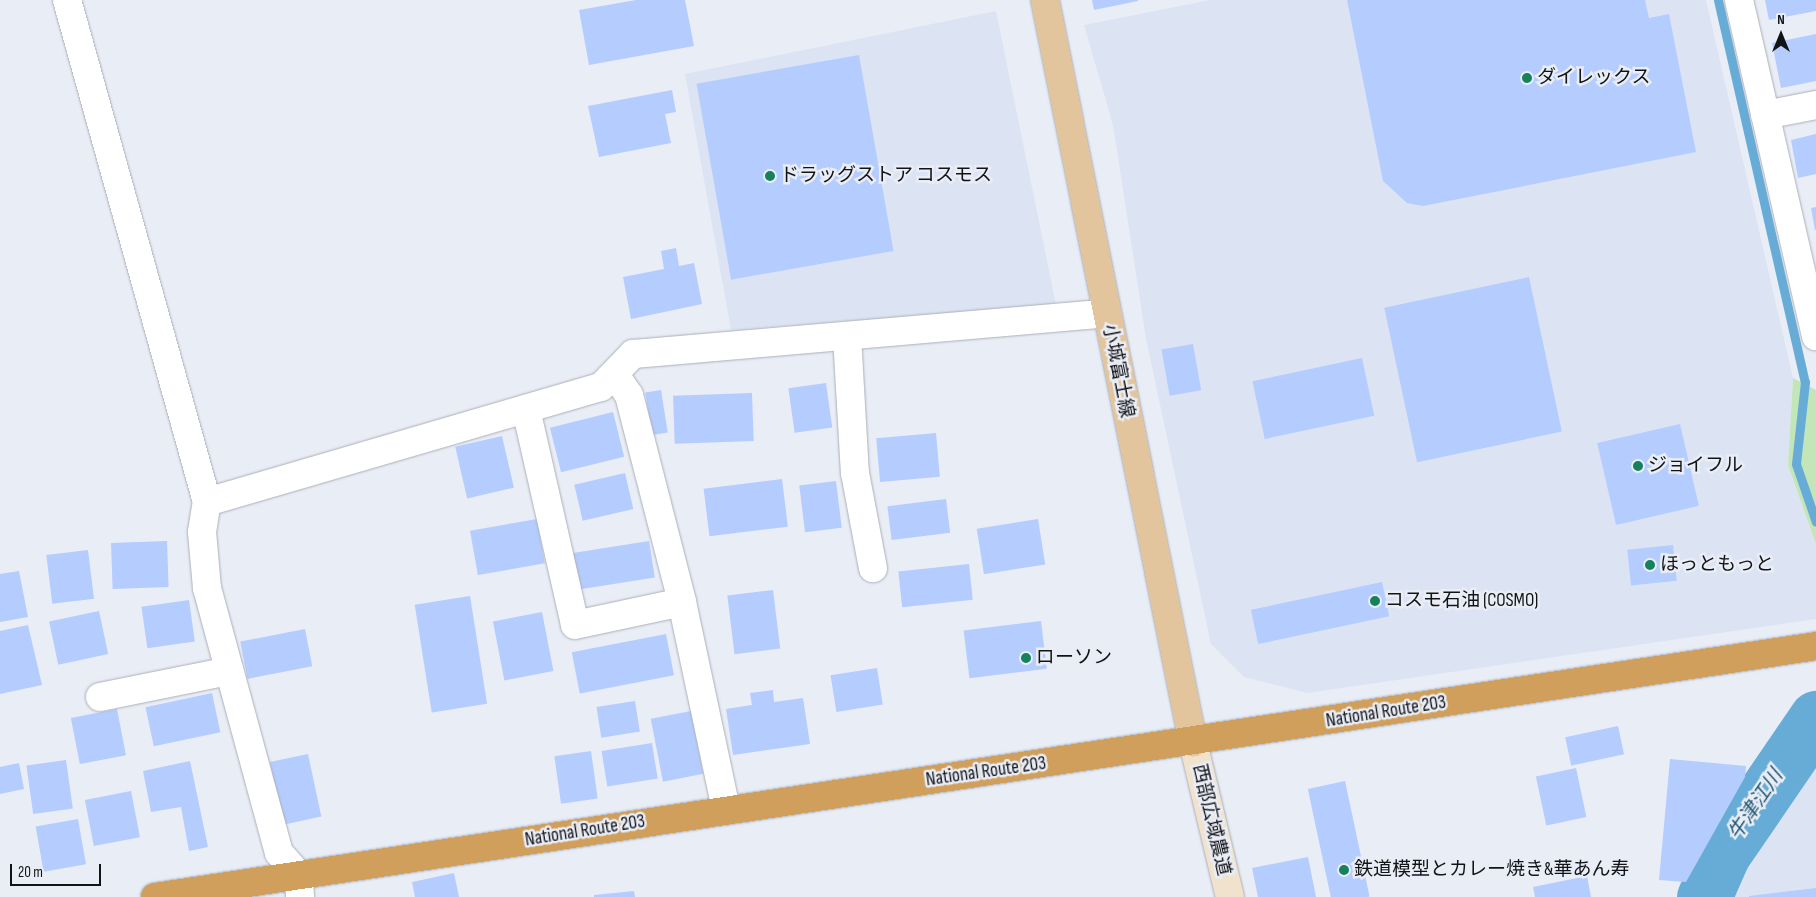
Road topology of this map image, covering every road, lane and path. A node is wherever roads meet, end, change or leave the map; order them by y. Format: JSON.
{"nodes":[{"id":1,"x":67,"y":0,"type":"edge"},
{"id":2,"x":1044,"y":0,"type":"edge"},
{"id":3,"x":1739,"y":0,"type":"edge"},
{"id":4,"x":1816,"y":105,"type":"edge"},
{"id":5,"x":1765,"y":115,"type":"junction"},
{"id":6,"x":1107,"y":313,"type":"junction"},
{"id":7,"x":847,"y":336,"type":"junction"},
{"id":8,"x":1816,"y":336,"type":"edge"},
{"id":9,"x":616,"y":376,"type":"junction"},
{"id":10,"x":526,"y":409,"type":"junction"},
{"id":11,"x":207,"y":502,"type":"junction"},
{"id":12,"x":873,"y":568,"type":"dead end"},
{"id":13,"x":682,"y":602,"type":"junction"},
{"id":14,"x":1816,"y":646,"type":"edge"},
{"id":15,"x":229,"y":671,"type":"junction"},
{"id":16,"x":100,"y":697,"type":"dead end"},
{"id":17,"x":1193,"y":742,"type":"junction"},
{"id":18,"x":726,"y":809,"type":"junction"},
{"id":19,"x":299,"y":886,"type":"edge"},
{"id":20,"x":155,"y":897,"type":"edge"},
{"id":21,"x":1230,"y":897,"type":"edge"}],
"edges":[{"from":1,"to":11,"type":"street"},
{"from":2,"to":6,"type":"main road","name":"小城富士線"},
{"from":3,"to":5,"type":"street"},
{"from":4,"to":5,"type":"street"},
{"from":5,"to":8,"type":"street"},
{"from":6,"to":7,"type":"street"},
{"from":6,"to":17,"type":"main road","name":"小城富士線"},
{"from":7,"to":9,"type":"street"},
{"from":7,"to":12,"type":"street"},
{"from":9,"to":10,"type":"street"},
{"from":9,"to":13,"type":"street"},
{"from":10,"to":11,"type":"street"},
{"from":10,"to":13,"type":"street"},
{"from":11,"to":15,"type":"street"},
{"from":13,"to":18,"type":"street"},
{"from":14,"to":17,"type":"highway","name":"National Route 203"},
{"from":15,"to":16,"type":"street"},
{"from":15,"to":19,"type":"street"},
{"from":17,"to":18,"type":"highway","name":"National Route 203"},
{"from":17,"to":21,"type":"street","name":"西部広域農道"},
{"from":18,"to":19,"type":"highway","name":"National Route 203"},
{"from":19,"to":20,"type":"highway","name":"National Route 203"}]}
